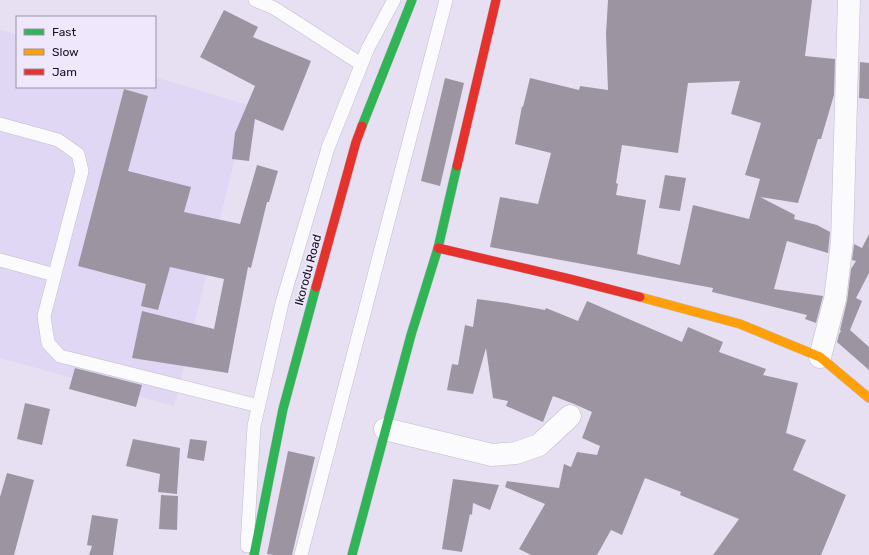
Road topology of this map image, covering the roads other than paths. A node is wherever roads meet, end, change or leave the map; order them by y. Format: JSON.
{"nodes":[{"id":1,"x":255,"y":0,"type":"edge"},
{"id":2,"x":394,"y":0,"type":"edge"},
{"id":3,"x":412,"y":0,"type":"edge"},
{"id":4,"x":446,"y":0,"type":"edge"},
{"id":5,"x":496,"y":0,"type":"edge"},
{"id":6,"x":849,"y":0,"type":"edge"},
{"id":7,"x":361,"y":64,"type":"junction"},
{"id":8,"x":0,"y":124,"type":"edge"},
{"id":9,"x":438,"y":248,"type":"junction"},
{"id":10,"x":0,"y":260,"type":"edge"},
{"id":11,"x":55,"y":275,"type":"junction"},
{"id":12,"x":820,"y":357,"type":"junction"},
{"id":13,"x":869,"y":398,"type":"edge"},
{"id":14,"x":259,"y":406,"type":"junction"},
{"id":15,"x":570,"y":416,"type":"dead end"},
{"id":16,"x":385,"y":429,"type":"junction"},
{"id":17,"x":246,"y":555,"type":"edge"},
{"id":18,"x":254,"y":555,"type":"edge"},
{"id":19,"x":301,"y":555,"type":"edge"},
{"id":20,"x":352,"y":555,"type":"edge"}],
"edges":[{"from":1,"to":7,"type":"lane"},
{"from":2,"to":7,"type":"lane"},
{"from":3,"to":18,"type":"main road","name":"Ikorodu Road"},
{"from":4,"to":19,"type":"lane"},
{"from":5,"to":9,"type":"main road"},
{"from":6,"to":12,"type":"street"},
{"from":7,"to":14,"type":"lane"},
{"from":8,"to":11,"type":"lane"},
{"from":9,"to":12,"type":"main road"},
{"from":9,"to":16,"type":"main road"},
{"from":10,"to":11,"type":"lane"},
{"from":11,"to":14,"type":"lane"},
{"from":12,"to":13,"type":"main road"},
{"from":14,"to":17,"type":"lane"},
{"from":15,"to":16,"type":"street"},
{"from":16,"to":20,"type":"main road"}]}
